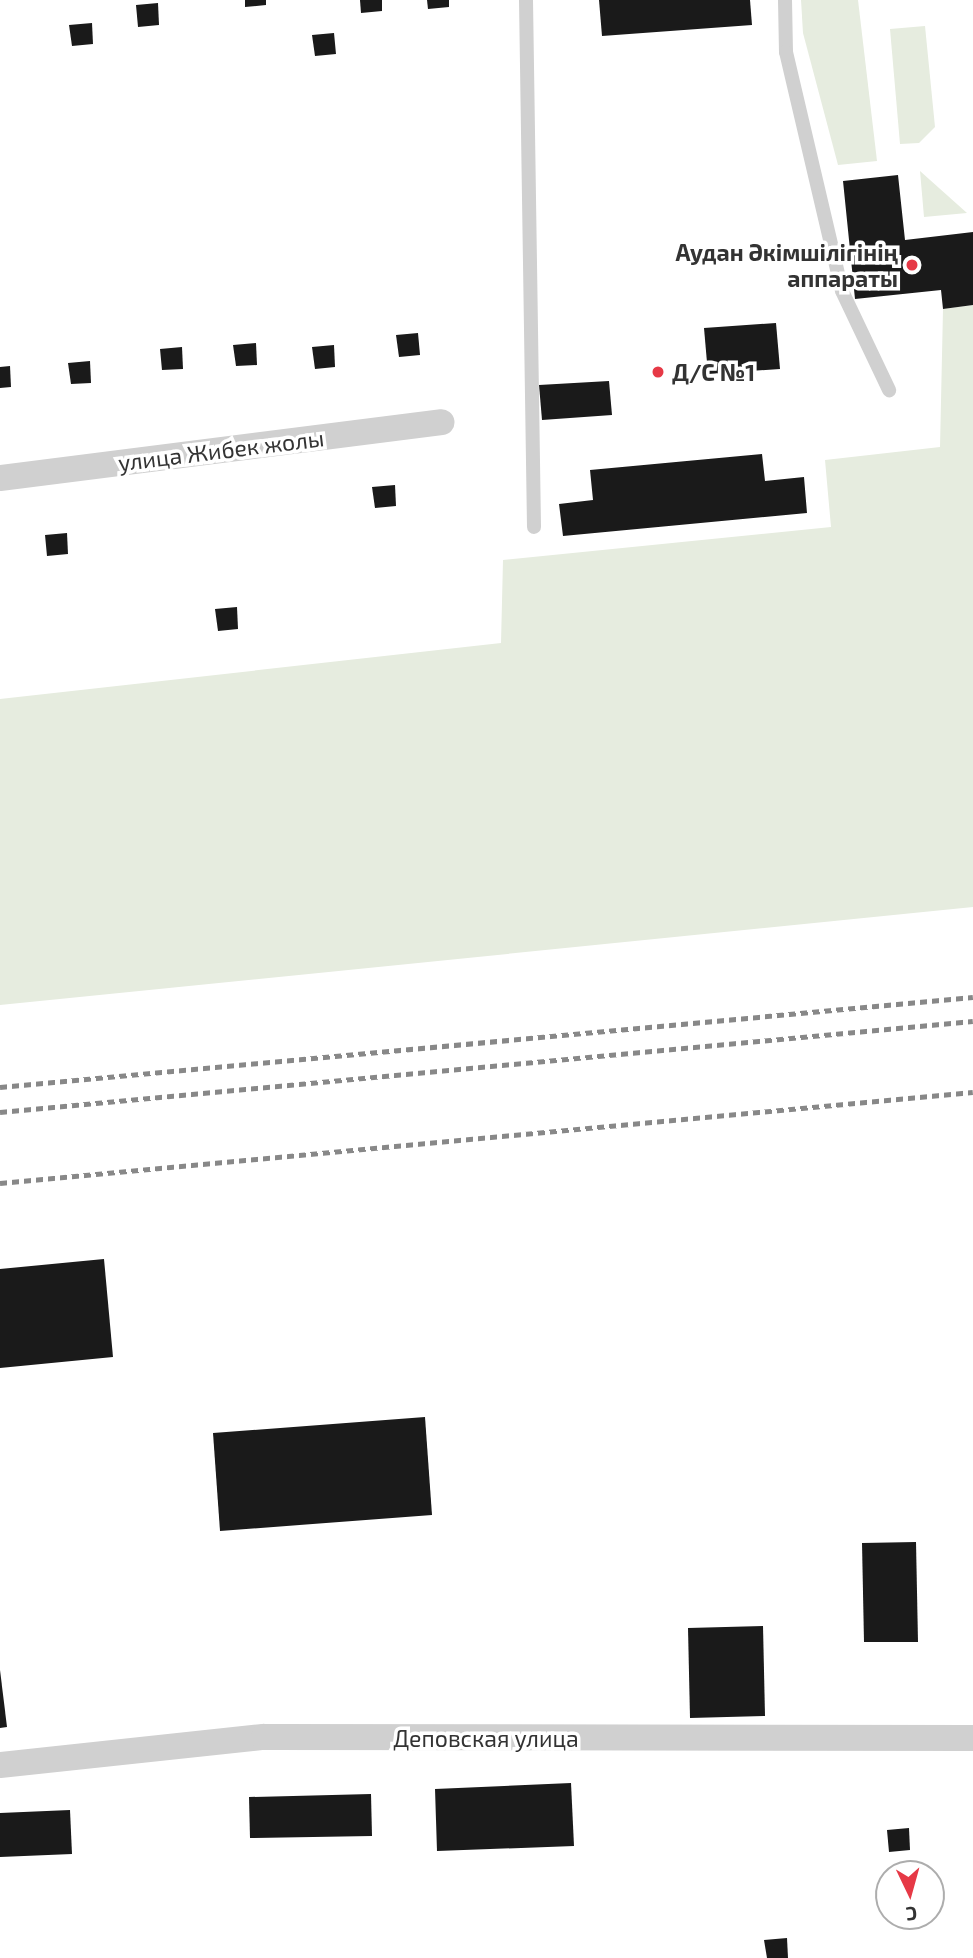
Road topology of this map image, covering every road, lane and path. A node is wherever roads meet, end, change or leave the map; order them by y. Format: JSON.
{"nodes":[{"id":1,"x":526,"y":0,"type":"edge"},
{"id":2,"x":785,"y":0,"type":"edge"},
{"id":3,"x":889,"y":390,"type":"dead end"},
{"id":4,"x":441,"y":422,"type":"dead end"},
{"id":5,"x":0,"y":478,"type":"edge"},
{"id":6,"x":534,"y":527,"type":"dead end"},
{"id":7,"x":973,"y":1738,"type":"edge"},
{"id":8,"x":0,"y":1765,"type":"edge"}],
"edges":[{"from":1,"to":6,"type":"lane"},
{"from":2,"to":3,"type":"lane"},
{"from":4,"to":5,"type":"street","name":"улица Жибек жолы"},
{"from":7,"to":8,"type":"street","name":"Деповская улица"}]}
